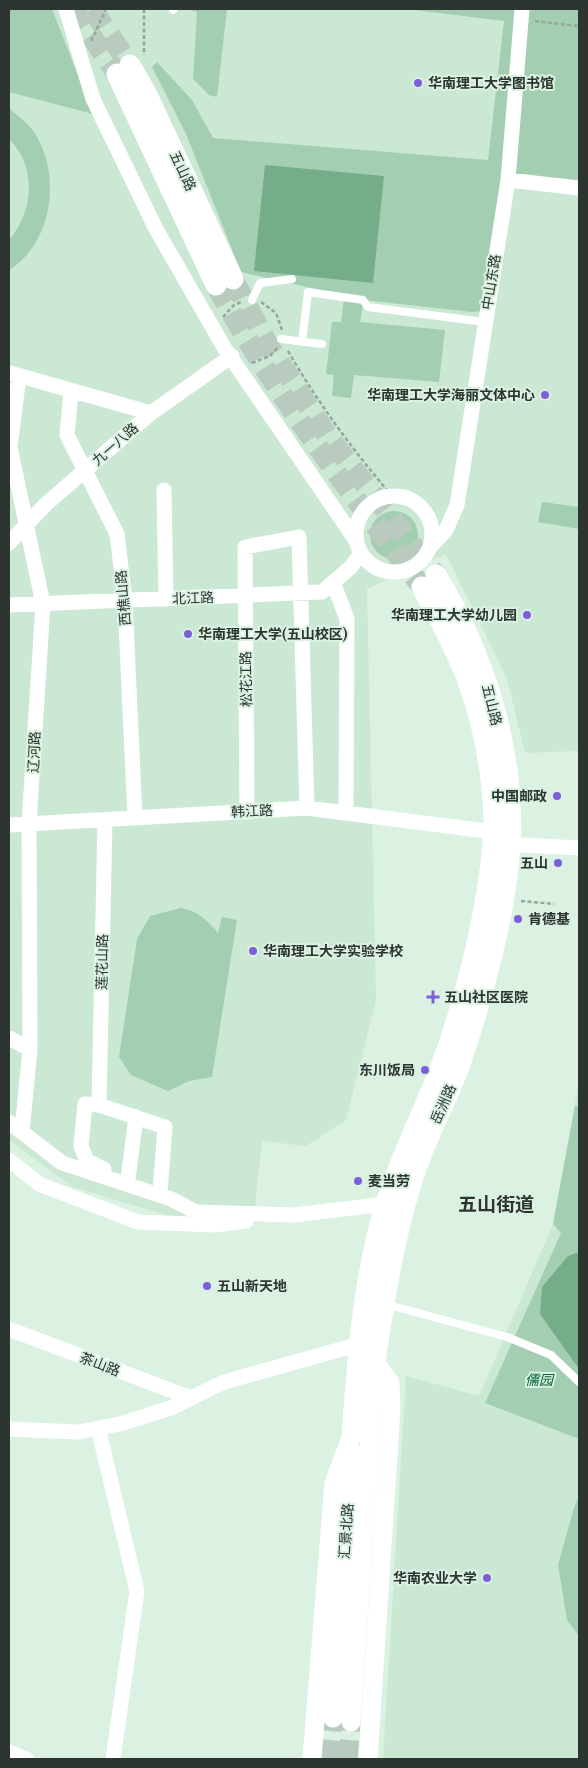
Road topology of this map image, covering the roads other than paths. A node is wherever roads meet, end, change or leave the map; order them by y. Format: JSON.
{"nodes":[{"id":1,"x":66,"y":9,"type":"edge"},
{"id":2,"x":522,"y":14,"type":"edge"},
{"id":3,"x":123,"y":69,"type":"tunnel mouth"},
{"id":4,"x":508,"y":180,"type":"junction"},
{"id":5,"x":579,"y":188,"type":"edge"},
{"id":6,"x":292,"y":279,"type":"dead end"},
{"id":7,"x":225,"y":282,"type":"tunnel mouth"},
{"id":8,"x":252,"y":300,"type":"road end"},
{"id":9,"x":485,"y":322,"type":"junction"},
{"id":10,"x":282,"y":339,"type":"road end"},
{"id":11,"x":302,"y":342,"type":"junction"},
{"id":12,"x":322,"y":344,"type":"dead end"},
{"id":13,"x":232,"y":356,"type":"junction"},
{"id":14,"x":14,"y":374,"type":"edge"},
{"id":15,"x":71,"y":391,"type":"junction"},
{"id":16,"x":150,"y":413,"type":"junction"},
{"id":17,"x":9,"y":447,"type":"edge"},
{"id":18,"x":85,"y":470,"type":"junction"},
{"id":19,"x":164,"y":490,"type":"dead end"},
{"id":20,"x":25,"y":526,"type":"junction"},
{"id":21,"x":9,"y":544,"type":"edge"},
{"id":22,"x":359,"y":547,"type":"junction"},
{"id":23,"x":430,"y":547,"type":"junction"},
{"id":24,"x":429,"y":581,"type":"tunnel mouth"},
{"id":25,"x":333,"y":582,"type":"junction"},
{"id":26,"x":302,"y":593,"type":"junction"},
{"id":27,"x":245,"y":596,"type":"junction"},
{"id":28,"x":166,"y":599,"type":"junction"},
{"id":29,"x":124,"y":601,"type":"junction"},
{"id":30,"x":42,"y":604,"type":"junction"},
{"id":31,"x":9,"y":606,"type":"edge"},
{"id":32,"x":308,"y":808,"type":"junction"},
{"id":33,"x":248,"y":812,"type":"junction"},
{"id":34,"x":346,"y":813,"type":"junction"},
{"id":35,"x":135,"y":818,"type":"junction"},
{"id":36,"x":106,"y":820,"type":"junction"},
{"id":37,"x":29,"y":824,"type":"junction"},
{"id":38,"x":9,"y":825,"type":"edge"},
{"id":39,"x":499,"y":840,"type":"junction"},
{"id":40,"x":579,"y":848,"type":"edge"},
{"id":41,"x":9,"y":1038,"type":"edge"},
{"id":42,"x":30,"y":1050,"type":"junction"},
{"id":43,"x":99,"y":1105,"type":"junction"},
{"id":44,"x":136,"y":1117,"type":"junction"},
{"id":45,"x":9,"y":1122,"type":"edge"},
{"id":46,"x":22,"y":1132,"type":"junction"},
{"id":47,"x":9,"y":1160,"type":"edge"},
{"id":48,"x":128,"y":1179,"type":"junction"},
{"id":49,"x":166,"y":1196,"type":"junction"},
{"id":50,"x":386,"y":1204,"type":"junction"},
{"id":51,"x":292,"y":1215,"type":"junction"},
{"id":52,"x":383,"y":1303,"type":"junction"},
{"id":53,"x":9,"y":1329,"type":"edge"},
{"id":54,"x":368,"y":1341,"type":"junction"},
{"id":55,"x":375,"y":1362,"type":"junction"},
{"id":56,"x":579,"y":1382,"type":"edge"},
{"id":57,"x":191,"y":1398,"type":"junction"},
{"id":58,"x":98,"y":1428,"type":"junction"},
{"id":59,"x":9,"y":1429,"type":"edge"},
{"id":60,"x":352,"y":1435,"type":"junction"},
{"id":61,"x":333,"y":1718,"type":"tunnel mouth"},
{"id":62,"x":351,"y":1722,"type":"tunnel mouth"},
{"id":63,"x":9,"y":1752,"type":"edge"},
{"id":64,"x":26,"y":1759,"type":"edge"},
{"id":65,"x":113,"y":1759,"type":"edge"},
{"id":66,"x":312,"y":1759,"type":"edge"},
{"id":67,"x":368,"y":1759,"type":"edge"}],
"edges":[{"from":1,"to":13,"type":"street"},
{"from":2,"to":4,"type":"street","name":"中山东路"},
{"from":3,"to":7,"type":"main road","name":"五山路"},
{"from":4,"to":5,"type":"street"},
{"from":4,"to":9,"type":"street","name":"中山东路"},
{"from":6,"to":8,"type":"lane"},
{"from":9,"to":11,"type":"lane"},
{"from":9,"to":23,"type":"street","name":"中山东路"},
{"from":10,"to":11,"type":"lane"},
{"from":11,"to":12,"type":"lane"},
{"from":13,"to":16,"type":"street","name":"九一八路"},
{"from":13,"to":22,"type":"street"},
{"from":14,"to":15,"type":"street"},
{"from":14,"to":17,"type":"street","name":"辽河路"},
{"from":15,"to":16,"type":"street"},
{"from":15,"to":18,"type":"street","name":"西樵山路"},
{"from":16,"to":18,"type":"street","name":"九一八路"},
{"from":17,"to":20,"type":"street","name":"辽河路"},
{"from":18,"to":20,"type":"street","name":"九一八路"},
{"from":18,"to":29,"type":"street","name":"西樵山路"},
{"from":19,"to":28,"type":"street"},
{"from":20,"to":21,"type":"street","name":"九一八路"},
{"from":20,"to":30,"type":"street","name":"辽河路"},
{"from":22,"to":23,"type":"street"},
{"from":22,"to":23,"type":"street"},
{"from":22,"to":25,"type":"street","name":"北江路"},
{"from":24,"to":39,"type":"main road","name":"五山路"},
{"from":25,"to":26,"type":"street","name":"北江路"},
{"from":25,"to":34,"type":"street"},
{"from":26,"to":27,"type":"street","name":"北江路"},
{"from":26,"to":27,"type":"street","name":"松花江路"},
{"from":26,"to":32,"type":"street"},
{"from":27,"to":28,"type":"street","name":"北江路"},
{"from":27,"to":33,"type":"street","name":"松花江路"},
{"from":28,"to":29,"type":"street","name":"北江路"},
{"from":29,"to":30,"type":"street","name":"北江路"},
{"from":29,"to":35,"type":"street","name":"西樵山路"},
{"from":30,"to":31,"type":"street","name":"北江路"},
{"from":30,"to":37,"type":"street","name":"辽河路"},
{"from":32,"to":33,"type":"street","name":"韩江路"},
{"from":32,"to":34,"type":"street","name":"韩江路"},
{"from":33,"to":35,"type":"street","name":"韩江路"},
{"from":34,"to":39,"type":"street","name":"韩江路"},
{"from":35,"to":36,"type":"street","name":"韩江路"},
{"from":36,"to":37,"type":"street","name":"韩江路"},
{"from":36,"to":43,"type":"street","name":"莲花山路"},
{"from":37,"to":38,"type":"street","name":"韩江路"},
{"from":37,"to":42,"type":"street","name":"辽河路"},
{"from":39,"to":40,"type":"street","name":"韩江路"},
{"from":39,"to":50,"type":"main road","name":"岳洲路"},
{"from":39,"to":52,"type":"main road","name":"岳洲路"},
{"from":41,"to":42,"type":"street"},
{"from":42,"to":46,"type":"street","name":"辽河路"},
{"from":43,"to":44,"type":"street"},
{"from":43,"to":48,"type":"street"},
{"from":44,"to":48,"type":"street"},
{"from":44,"to":49,"type":"street"},
{"from":45,"to":46,"type":"street"},
{"from":46,"to":49,"type":"street"},
{"from":47,"to":51,"type":"street"},
{"from":48,"to":49,"type":"street"},
{"from":49,"to":51,"type":"street"},
{"from":50,"to":51,"type":"street"},
{"from":50,"to":54,"type":"main road","name":"岳洲路"},
{"from":52,"to":54,"type":"main road","name":"岳洲路"},
{"from":52,"to":56,"type":"lane"},
{"from":53,"to":57,"type":"street","name":"茶山路"},
{"from":54,"to":55,"type":"main road","name":"岳洲路"},
{"from":54,"to":57,"type":"street"},
{"from":54,"to":60,"type":"main road","name":"汇景北路"},
{"from":55,"to":62,"type":"street","name":"汇景北路"},
{"from":55,"to":67,"type":"street"},
{"from":57,"to":58,"type":"street"},
{"from":58,"to":59,"type":"street"},
{"from":58,"to":65,"type":"street"},
{"from":60,"to":61,"type":"street","name":"汇景北路"},
{"from":60,"to":66,"type":"street"},
{"from":63,"to":64,"type":"street"}]}
